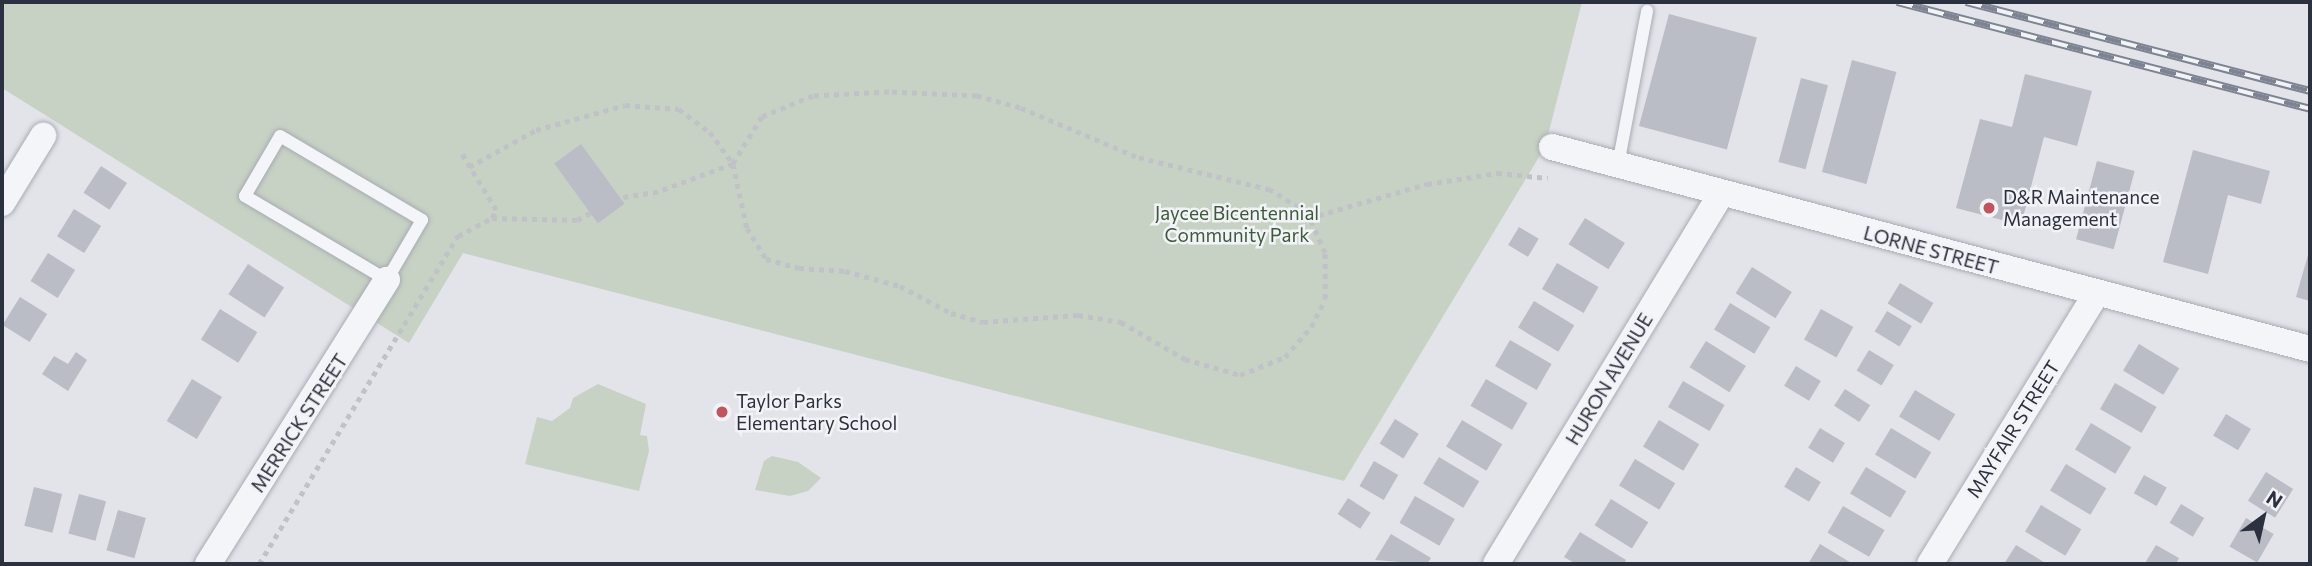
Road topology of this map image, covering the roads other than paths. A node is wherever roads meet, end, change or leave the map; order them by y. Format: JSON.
{"nodes":[{"id":1,"x":1647,"y":11,"type":"dead end"},
{"id":2,"x":43,"y":136,"type":"dead end"},
{"id":3,"x":1552,"y":147,"type":"dead end"},
{"id":4,"x":1618,"y":165,"type":"junction"},
{"id":5,"x":1721,"y":194,"type":"junction"},
{"id":6,"x":2,"y":203,"type":"edge"},
{"id":7,"x":387,"y":281,"type":"junction"},
{"id":8,"x":2096,"y":294,"type":"junction"},
{"id":9,"x":2310,"y":349,"type":"edge"},
{"id":10,"x":208,"y":564,"type":"edge"},
{"id":11,"x":1496,"y":564,"type":"edge"},
{"id":12,"x":1930,"y":564,"type":"edge"}],
"edges":[{"from":1,"to":4,"type":"lane"},
{"from":2,"to":6,"type":"street"},
{"from":3,"to":4,"type":"street","name":"LORNE STREET"},
{"from":4,"to":5,"type":"street","name":"LORNE STREET"},
{"from":5,"to":8,"type":"street","name":"LORNE STREET"},
{"from":5,"to":11,"type":"street","name":"HURON AVENUE"},
{"from":7,"to":7,"type":"lane"},
{"from":7,"to":10,"type":"street","name":"MERRICK STREET"},
{"from":8,"to":9,"type":"street","name":"LORNE STREET"},
{"from":8,"to":12,"type":"street","name":"MAYFAIR STREET"}]}
